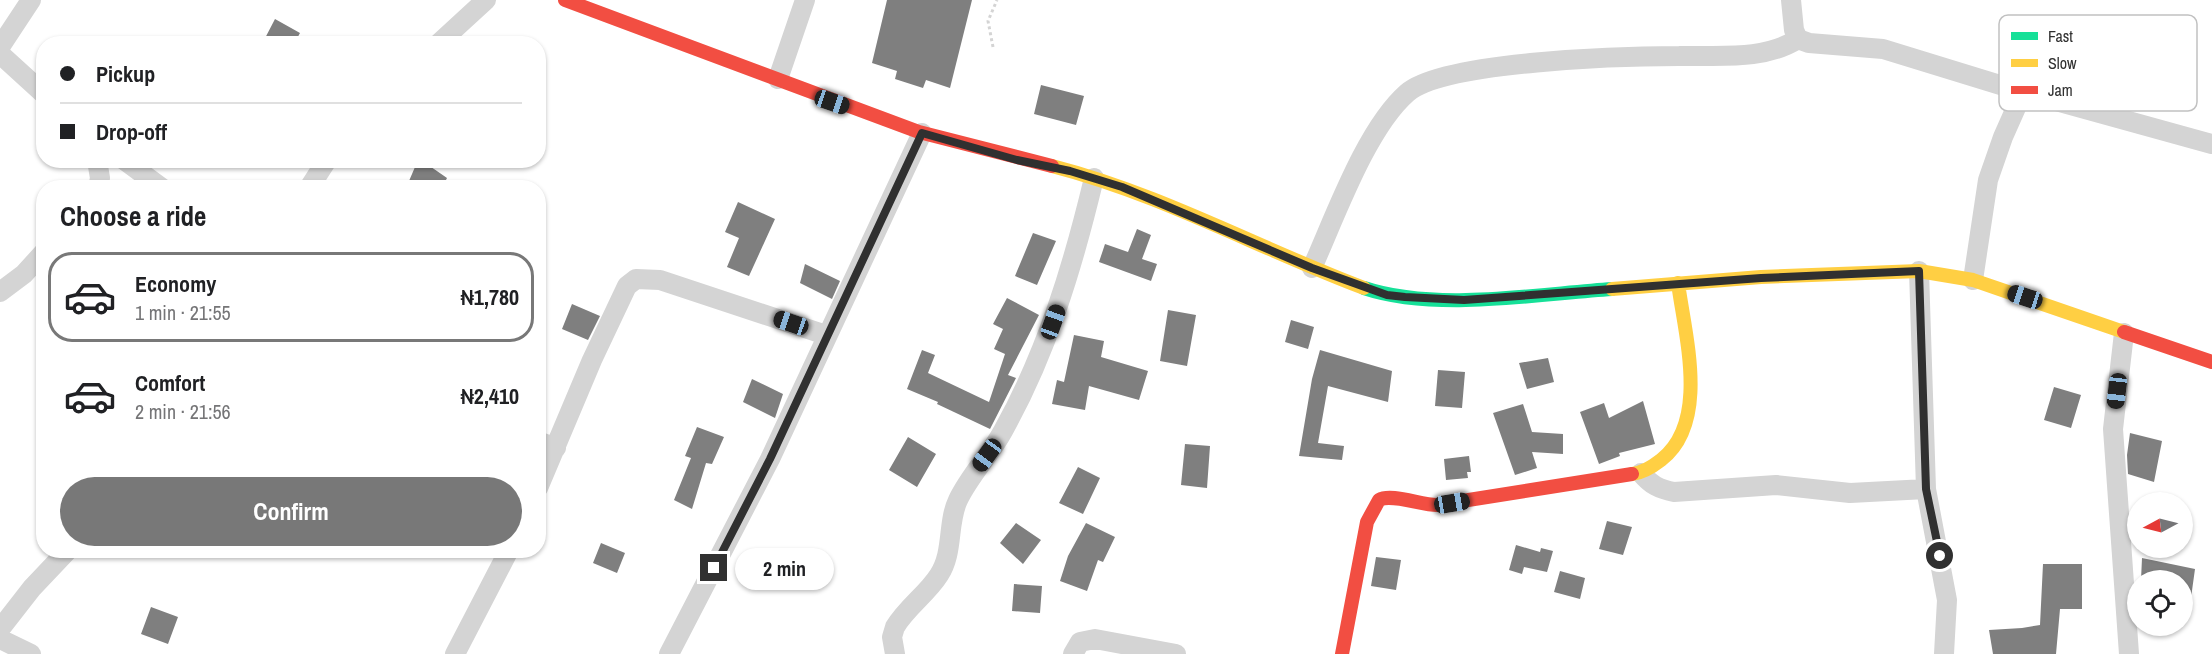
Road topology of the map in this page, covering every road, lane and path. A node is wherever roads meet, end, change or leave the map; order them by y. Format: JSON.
{"nodes":[{"id":1,"x":31,"y":0,"type":"edge"},
{"id":2,"x":486,"y":0,"type":"edge"},
{"id":3,"x":565,"y":0,"type":"edge"},
{"id":4,"x":805,"y":0,"type":"edge"},
{"id":5,"x":996,"y":0,"type":"edge"},
{"id":6,"x":1791,"y":0,"type":"edge"},
{"id":7,"x":447,"y":36,"type":"edge"},
{"id":8,"x":1798,"y":39,"type":"junction"},
{"id":9,"x":0,"y":47,"type":"edge"},
{"id":10,"x":993,"y":47,"type":"dead end"},
{"id":11,"x":0,"y":54,"type":"edge"},
{"id":12,"x":778,"y":79,"type":"junction"},
{"id":13,"x":1999,"y":85,"type":"edge"},
{"id":14,"x":36,"y":87,"type":"edge"},
{"id":15,"x":2014,"y":111,"type":"edge"},
{"id":16,"x":2092,"y":111,"type":"edge"},
{"id":17,"x":922,"y":133,"type":"junction"},
{"id":18,"x":2212,"y":144,"type":"edge"},
{"id":19,"x":135,"y":168,"type":"edge"},
{"id":20,"x":1094,"y":178,"type":"junction"},
{"id":21,"x":151,"y":180,"type":"edge"},
{"id":22,"x":36,"y":261,"type":"edge"},
{"id":23,"x":1312,"y":268,"type":"junction"},
{"id":24,"x":1919,"y":271,"type":"junction"},
{"id":25,"x":1973,"y":280,"type":"junction"},
{"id":26,"x":1678,"y":283,"type":"junction"},
{"id":27,"x":0,"y":292,"type":"edge"},
{"id":28,"x":2124,"y":333,"type":"junction"},
{"id":29,"x":826,"y":335,"type":"junction"},
{"id":30,"x":2212,"y":362,"type":"edge"},
{"id":31,"x":547,"y":444,"type":"edge"},
{"id":32,"x":1641,"y":473,"type":"junction"},
{"id":33,"x":1926,"y":489,"type":"junction"},
{"id":34,"x":60,"y":558,"type":"edge"},
{"id":35,"x":505,"y":558,"type":"edge"},
{"id":36,"x":0,"y":629,"type":"edge"},
{"id":37,"x":0,"y":639,"type":"edge"},
{"id":38,"x":31,"y":654,"type":"edge"},
{"id":39,"x":455,"y":654,"type":"edge"},
{"id":40,"x":669,"y":654,"type":"edge"},
{"id":41,"x":895,"y":654,"type":"edge"},
{"id":42,"x":1073,"y":654,"type":"edge"},
{"id":43,"x":1176,"y":654,"type":"edge"},
{"id":44,"x":1342,"y":654,"type":"edge"},
{"id":45,"x":1944,"y":654,"type":"edge"},
{"id":46,"x":2129,"y":654,"type":"edge"}],
"edges":[{"from":1,"to":9,"type":"street"},
{"from":2,"to":7,"type":"street"},
{"from":3,"to":12,"type":"street"},
{"from":4,"to":12,"type":"street"},
{"from":5,"to":10,"type":"path"},
{"from":6,"to":8,"type":"street"},
{"from":8,"to":13,"type":"street"},
{"from":8,"to":23,"type":"street"},
{"from":11,"to":14,"type":"street"},
{"from":12,"to":17,"type":"street"},
{"from":15,"to":25,"type":"street"},
{"from":16,"to":18,"type":"street"},
{"from":17,"to":20,"type":"street"},
{"from":17,"to":29,"type":"street"},
{"from":19,"to":21,"type":"street"},
{"from":20,"to":23,"type":"street"},
{"from":20,"to":41,"type":"street"},
{"from":22,"to":27,"type":"street"},
{"from":23,"to":26,"type":"street"},
{"from":24,"to":25,"type":"street"},
{"from":24,"to":26,"type":"street"},
{"from":24,"to":33,"type":"street"},
{"from":25,"to":28,"type":"street"},
{"from":26,"to":32,"type":"street"},
{"from":28,"to":30,"type":"street"},
{"from":28,"to":46,"type":"street"},
{"from":29,"to":31,"type":"street"},
{"from":29,"to":40,"type":"street"},
{"from":32,"to":33,"type":"street"},
{"from":32,"to":44,"type":"street"},
{"from":33,"to":45,"type":"street"},
{"from":34,"to":36,"type":"street"},
{"from":35,"to":39,"type":"street"},
{"from":37,"to":38,"type":"street"},
{"from":42,"to":43,"type":"street"}]}
